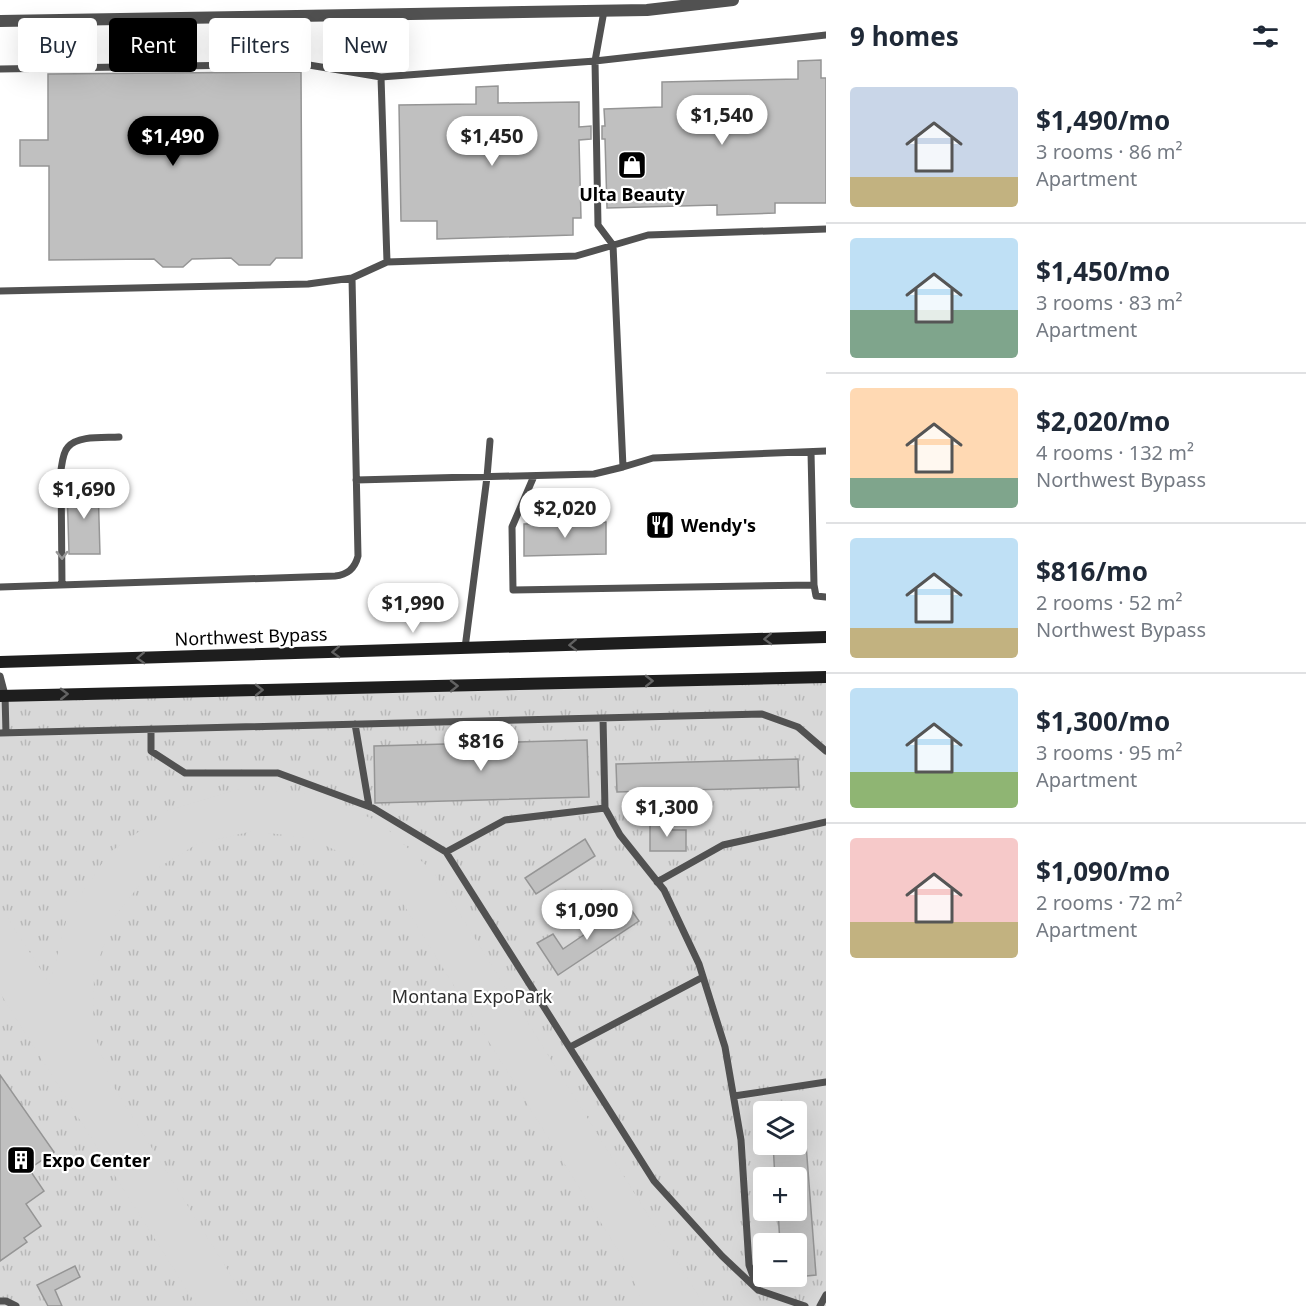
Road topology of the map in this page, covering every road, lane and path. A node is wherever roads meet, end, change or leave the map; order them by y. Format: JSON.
{"nodes":[{"id":1,"x":733,"y":0,"type":"edge"},
{"id":2,"x":647,"y":5,"type":"edge"},
{"id":3,"x":604,"y":11,"type":"junction"},
{"id":4,"x":0,"y":21,"type":"edge"},
{"id":5,"x":826,"y":35,"type":"edge"},
{"id":6,"x":595,"y":61,"type":"junction"},
{"id":7,"x":0,"y":69,"type":"edge"},
{"id":8,"x":381,"y":77,"type":"junction"},
{"id":9,"x":826,"y":229,"type":"edge"},
{"id":10,"x":613,"y":245,"type":"junction"},
{"id":11,"x":387,"y":262,"type":"junction"},
{"id":12,"x":352,"y":278,"type":"junction"},
{"id":13,"x":0,"y":291,"type":"edge"},
{"id":14,"x":119,"y":437,"type":"dead end"},
{"id":15,"x":490,"y":441,"type":"dead end"},
{"id":16,"x":826,"y":451,"type":"edge"},
{"id":17,"x":812,"y":452,"type":"junction"},
{"id":18,"x":623,"y":466,"type":"junction"},
{"id":19,"x":534,"y":476,"type":"junction"},
{"id":20,"x":487,"y":477,"type":"junction"},
{"id":21,"x":356,"y":480,"type":"junction"},
{"id":22,"x":62,"y":585,"type":"junction"},
{"id":23,"x":814,"y":585,"type":"junction"},
{"id":24,"x":0,"y":587,"type":"edge"},
{"id":25,"x":826,"y":597,"type":"edge"},
{"id":26,"x":826,"y":637,"type":"edge"},
{"id":27,"x":465,"y":648,"type":"junction"},
{"id":28,"x":0,"y":662,"type":"edge"},
{"id":29,"x":0,"y":676,"type":"edge"},
{"id":30,"x":826,"y":677,"type":"edge"},
{"id":31,"x":3,"y":695,"type":"edge"},
{"id":32,"x":603,"y":718,"type":"junction"},
{"id":33,"x":355,"y":724,"type":"junction"},
{"id":34,"x":151,"y":729,"type":"junction"},
{"id":35,"x":3,"y":733,"type":"edge"},
{"id":36,"x":826,"y":751,"type":"edge"},
{"id":37,"x":369,"y":806,"type":"junction"},
{"id":38,"x":605,"y":808,"type":"junction"},
{"id":39,"x":826,"y":822,"type":"edge"},
{"id":40,"x":446,"y":852,"type":"junction"},
{"id":41,"x":657,"y":882,"type":"junction"},
{"id":42,"x":703,"y":976,"type":"junction"},
{"id":43,"x":570,"y":1047,"type":"junction"},
{"id":44,"x":826,"y":1082,"type":"edge"},
{"id":45,"x":734,"y":1096,"type":"junction"},
{"id":46,"x":758,"y":1290,"type":"junction"},
{"id":47,"x":826,"y":1295,"type":"edge"},
{"id":48,"x":0,"y":1301,"type":"edge"},
{"id":49,"x":16,"y":1306,"type":"edge"},
{"id":50,"x":805,"y":1306,"type":"edge"},
{"id":51,"x":820,"y":1306,"type":"edge"}],
"edges":[{"from":1,"to":2,"type":"street"},
{"from":2,"to":3,"type":"street"},
{"from":3,"to":4,"type":"street"},
{"from":3,"to":6,"type":"lane"},
{"from":5,"to":6,"type":"lane"},
{"from":6,"to":8,"type":"lane"},
{"from":6,"to":10,"type":"lane"},
{"from":7,"to":8,"type":"lane"},
{"from":8,"to":11,"type":"lane"},
{"from":9,"to":10,"type":"lane"},
{"from":10,"to":11,"type":"lane"},
{"from":10,"to":18,"type":"lane"},
{"from":11,"to":12,"type":"lane"},
{"from":12,"to":13,"type":"lane"},
{"from":12,"to":21,"type":"lane"},
{"from":14,"to":22,"type":"lane","one_way":true},
{"from":15,"to":20,"type":"lane"},
{"from":16,"to":17,"type":"lane"},
{"from":17,"to":18,"type":"lane"},
{"from":17,"to":23,"type":"lane"},
{"from":18,"to":19,"type":"lane"},
{"from":19,"to":20,"type":"lane"},
{"from":19,"to":23,"type":"lane"},
{"from":20,"to":21,"type":"lane"},
{"from":20,"to":27,"type":"lane"},
{"from":21,"to":22,"type":"lane"},
{"from":22,"to":24,"type":"lane"},
{"from":23,"to":25,"type":"lane"},
{"from":26,"to":27,"type":"main road","name":"Northwest Bypass","one_way":true},
{"from":27,"to":28,"type":"main road","name":"Northwest Bypass","one_way":true},
{"from":29,"to":31,"type":"lane"},
{"from":31,"to":30,"type":"main road","one_way":true},
{"from":31,"to":35,"type":"lane"},
{"from":32,"to":33,"type":"lane"},
{"from":32,"to":36,"type":"lane"},
{"from":32,"to":38,"type":"lane"},
{"from":33,"to":34,"type":"lane"},
{"from":33,"to":37,"type":"lane"},
{"from":34,"to":35,"type":"lane"},
{"from":34,"to":37,"type":"lane"},
{"from":37,"to":40,"type":"lane"},
{"from":38,"to":40,"type":"lane"},
{"from":38,"to":41,"type":"lane"},
{"from":39,"to":41,"type":"lane"},
{"from":40,"to":43,"type":"lane"},
{"from":41,"to":42,"type":"lane"},
{"from":42,"to":43,"type":"lane"},
{"from":42,"to":45,"type":"lane"},
{"from":43,"to":46,"type":"lane"},
{"from":44,"to":45,"type":"lane"},
{"from":45,"to":46,"type":"lane"},
{"from":46,"to":50,"type":"lane"},
{"from":47,"to":51,"type":"lane"},
{"from":48,"to":49,"type":"lane"}]}
